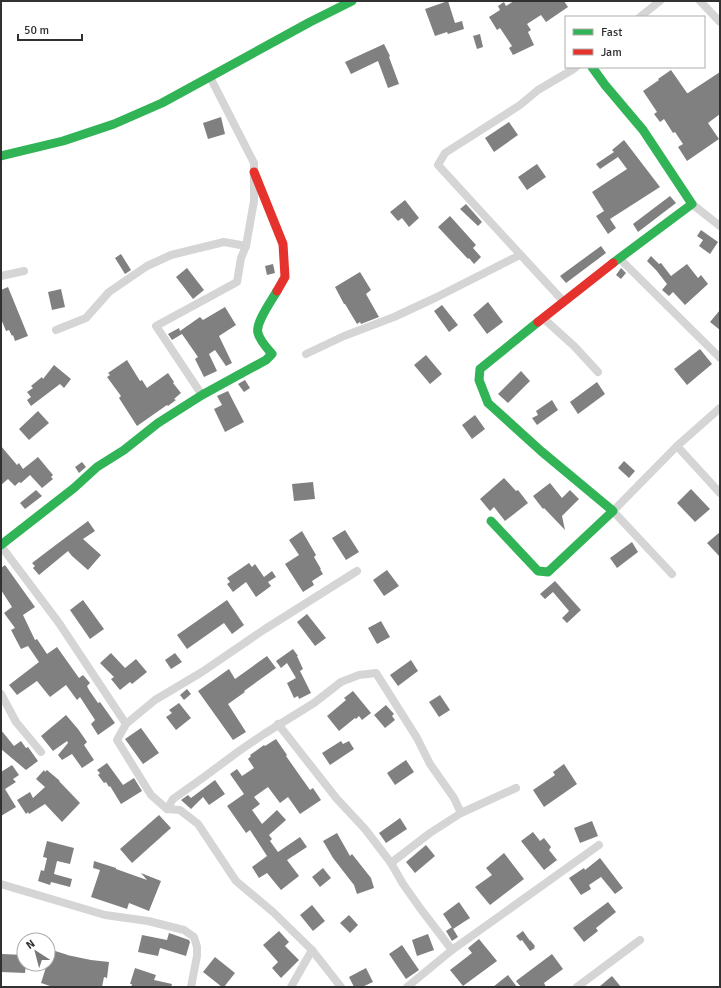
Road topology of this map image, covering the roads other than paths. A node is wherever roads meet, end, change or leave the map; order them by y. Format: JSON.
{"nodes":[{"id":1,"x":352,"y":1,"type":"edge"},
{"id":2,"x":660,"y":1,"type":"edge"},
{"id":3,"x":700,"y":1,"type":"edge"},
{"id":4,"x":641,"y":16,"type":"edge"},
{"id":5,"x":720,"y":22,"type":"edge"},
{"id":6,"x":575,"y":68,"type":"edge"},
{"id":7,"x":593,"y":68,"type":"edge"},
{"id":8,"x":210,"y":77,"type":"junction"},
{"id":9,"x":1,"y":156,"type":"edge"},
{"id":10,"x":254,"y":172,"type":"junction"},
{"id":11,"x":692,"y":204,"type":"junction"},
{"id":12,"x":720,"y":225,"type":"edge"},
{"id":13,"x":246,"y":246,"type":"junction"},
{"id":14,"x":520,"y":255,"type":"junction"},
{"id":15,"x":619,"y":258,"type":"junction"},
{"id":16,"x":24,"y":271,"type":"dead end"},
{"id":17,"x":1,"y":276,"type":"edge"},
{"id":18,"x":564,"y":302,"type":"junction"},
{"id":19,"x":543,"y":318,"type":"junction"},
{"id":20,"x":56,"y":330,"type":"dead end"},
{"id":21,"x":306,"y":354,"type":"dead end"},
{"id":22,"x":720,"y":358,"type":"edge"},
{"id":23,"x":598,"y":372,"type":"dead end"},
{"id":24,"x":202,"y":395,"type":"junction"},
{"id":25,"x":720,"y":408,"type":"edge"},
{"id":26,"x":677,"y":446,"type":"junction"},
{"id":27,"x":720,"y":493,"type":"edge"},
{"id":28,"x":613,"y":511,"type":"junction"},
{"id":29,"x":491,"y":521,"type":"dead end"},
{"id":30,"x":1,"y":546,"type":"edge"},
{"id":31,"x":357,"y":571,"type":"dead end"},
{"id":32,"x":672,"y":574,"type":"dead end"},
{"id":33,"x":1,"y":694,"type":"edge"},
{"id":34,"x":126,"y":724,"type":"junction"},
{"id":35,"x":278,"y":724,"type":"junction"},
{"id":36,"x":41,"y":752,"type":"dead end"},
{"id":37,"x":516,"y":788,"type":"dead end"},
{"id":38,"x":167,"y":809,"type":"junction"},
{"id":39,"x":461,"y":813,"type":"junction"},
{"id":40,"x":599,"y":845,"type":"dead end"},
{"id":41,"x":391,"y":863,"type":"junction"},
{"id":42,"x":1,"y":884,"type":"edge"},
{"id":43,"x":640,"y":940,"type":"dead end"},
{"id":44,"x":312,"y":950,"type":"junction"},
{"id":45,"x":452,"y":950,"type":"junction"},
{"id":46,"x":190,"y":987,"type":"edge"},
{"id":47,"x":291,"y":987,"type":"edge"},
{"id":48,"x":341,"y":987,"type":"edge"},
{"id":49,"x":407,"y":987,"type":"edge"},
{"id":50,"x":577,"y":987,"type":"edge"}],
"edges":[{"from":1,"to":8,"type":"street"},
{"from":2,"to":4,"type":"street"},
{"from":3,"to":5,"type":"street"},
{"from":6,"to":14,"type":"street"},
{"from":7,"to":11,"type":"street"},
{"from":8,"to":9,"type":"street"},
{"from":8,"to":10,"type":"street"},
{"from":10,"to":13,"type":"street"},
{"from":10,"to":24,"type":"street"},
{"from":11,"to":12,"type":"street"},
{"from":11,"to":15,"type":"street"},
{"from":13,"to":20,"type":"street"},
{"from":13,"to":24,"type":"street"},
{"from":14,"to":18,"type":"street"},
{"from":14,"to":21,"type":"street"},
{"from":15,"to":18,"type":"street"},
{"from":15,"to":22,"type":"street"},
{"from":16,"to":17,"type":"street"},
{"from":18,"to":19,"type":"street"},
{"from":19,"to":23,"type":"street"},
{"from":19,"to":28,"type":"street"},
{"from":24,"to":30,"type":"street"},
{"from":25,"to":26,"type":"street"},
{"from":26,"to":27,"type":"street"},
{"from":26,"to":28,"type":"street"},
{"from":28,"to":29,"type":"street"},
{"from":28,"to":32,"type":"street"},
{"from":30,"to":34,"type":"street"},
{"from":31,"to":34,"type":"street"},
{"from":33,"to":36,"type":"street"},
{"from":34,"to":38,"type":"street"},
{"from":35,"to":38,"type":"street"},
{"from":35,"to":39,"type":"street"},
{"from":35,"to":41,"type":"street"},
{"from":37,"to":39,"type":"street"},
{"from":38,"to":44,"type":"street"},
{"from":39,"to":41,"type":"street"},
{"from":40,"to":45,"type":"street"},
{"from":41,"to":45,"type":"street"},
{"from":42,"to":46,"type":"street"},
{"from":43,"to":50,"type":"street"},
{"from":44,"to":47,"type":"street"},
{"from":44,"to":48,"type":"street"},
{"from":45,"to":49,"type":"street"}]}
